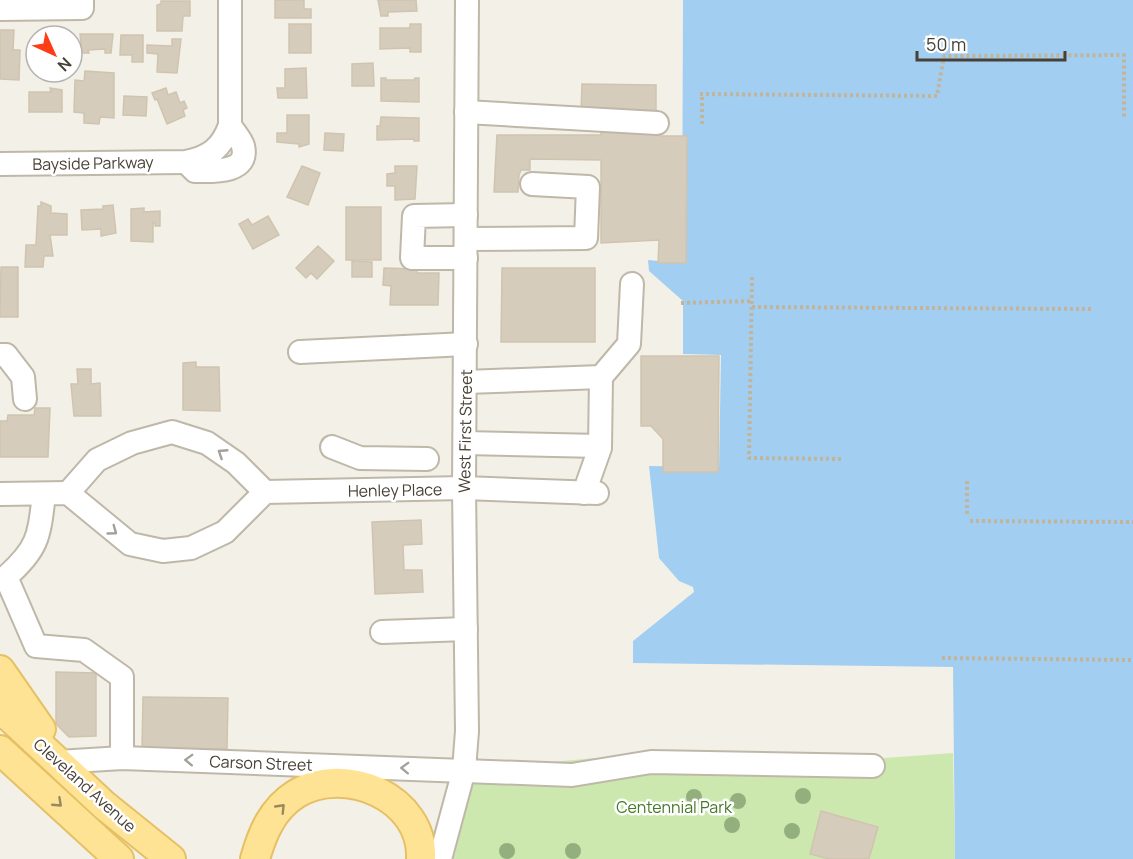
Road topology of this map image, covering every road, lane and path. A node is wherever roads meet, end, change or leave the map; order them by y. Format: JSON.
{"nodes":[{"id":1,"x":82,"y":0,"type":"edge"},
{"id":2,"x":230,"y":0,"type":"edge"},
{"id":3,"x":466,"y":0,"type":"edge"},
{"id":4,"x":0,"y":9,"type":"edge"},
{"id":5,"x":466,"y":112,"type":"junction"},
{"id":6,"x":1124,"y":118,"type":"dead end"},
{"id":7,"x":657,"y":123,"type":"dead end"},
{"id":8,"x":702,"y":124,"type":"dead end"},
{"id":9,"x":0,"y":164,"type":"edge"},
{"id":10,"x":532,"y":184,"type":"dead end"},
{"id":11,"x":466,"y":215,"type":"junction"},
{"id":12,"x":466,"y":249,"type":"junction"},
{"id":13,"x":752,"y":277,"type":"dead end"},
{"id":14,"x":632,"y":284,"type":"dead end"},
{"id":15,"x":681,"y":303,"type":"dead end"},
{"id":16,"x":752,"y":304,"type":"junction"},
{"id":17,"x":1093,"y":309,"type":"dead end"},
{"id":18,"x":466,"y":344,"type":"junction"},
{"id":19,"x":300,"y":352,"type":"dead end"},
{"id":20,"x":0,"y":355,"type":"edge"},
{"id":21,"x":601,"y":377,"type":"junction"},
{"id":22,"x":466,"y":382,"type":"junction"},
{"id":23,"x":26,"y":399,"type":"dead end"},
{"id":24,"x":465,"y":443,"type":"junction"},
{"id":25,"x":600,"y":446,"type":"junction"},
{"id":26,"x":332,"y":447,"type":"dead end"},
{"id":27,"x":360,"y":458,"type":"junction"},
{"id":28,"x":427,"y":459,"type":"dead end"},
{"id":29,"x":842,"y":459,"type":"dead end"},
{"id":30,"x":967,"y":481,"type":"dead end"},
{"id":31,"x":464,"y":488,"type":"junction"},
{"id":32,"x":360,"y":490,"type":"junction"},
{"id":33,"x":265,"y":492,"type":"junction"},
{"id":34,"x":68,"y":493,"type":"junction"},
{"id":35,"x":0,"y":494,"type":"edge"},
{"id":36,"x":44,"y":494,"type":"junction"},
{"id":37,"x":967,"y":515,"type":"dead end"},
{"id":38,"x":969,"y":521,"type":"dead end"},
{"id":39,"x":1133,"y":522,"type":"edge"},
{"id":40,"x":466,"y":630,"type":"junction"},
{"id":41,"x":382,"y":633,"type":"dead end"},
{"id":42,"x":942,"y":658,"type":"dead end"},
{"id":43,"x":1133,"y":660,"type":"edge"},
{"id":44,"x":0,"y":670,"type":"edge"},
{"id":45,"x":0,"y":708,"type":"edge"},
{"id":46,"x":7,"y":757,"type":"edge"},
{"id":47,"x":122,"y":758,"type":"junction"},
{"id":48,"x":58,"y":762,"type":"junction"},
{"id":49,"x":873,"y":766,"type":"dead end"},
{"id":50,"x":464,"y":770,"type":"junction"},
{"id":51,"x":118,"y":859,"type":"edge"},
{"id":52,"x":171,"y":859,"type":"edge"},
{"id":53,"x":255,"y":859,"type":"edge"},
{"id":54,"x":421,"y":859,"type":"edge"},
{"id":55,"x":440,"y":859,"type":"edge"}],
"edges":[{"from":1,"to":4,"type":"street"},
{"from":2,"to":9,"type":"street","name":"Bayside Parkway"},
{"from":3,"to":5,"type":"street","name":"West First Street"},
{"from":5,"to":7,"type":"street"},
{"from":5,"to":11,"type":"street","name":"West First Street"},
{"from":6,"to":8,"type":"path"},
{"from":10,"to":12,"type":"street"},
{"from":11,"to":12,"type":"street","name":"West First Street"},
{"from":11,"to":12,"type":"street"},
{"from":12,"to":18,"type":"street","name":"West First Street"},
{"from":13,"to":16,"type":"path"},
{"from":14,"to":21,"type":"street"},
{"from":15,"to":16,"type":"path"},
{"from":16,"to":17,"type":"path"},
{"from":16,"to":29,"type":"path"},
{"from":18,"to":19,"type":"street"},
{"from":18,"to":22,"type":"street","name":"West First Street"},
{"from":20,"to":23,"type":"street"},
{"from":21,"to":22,"type":"street"},
{"from":21,"to":25,"type":"street"},
{"from":22,"to":24,"type":"street","name":"West First Street"},
{"from":24,"to":25,"type":"street"},
{"from":24,"to":31,"type":"street","name":"West First Street"},
{"from":25,"to":31,"type":"street","name":"Henley Place"},
{"from":26,"to":27,"type":"street"},
{"from":27,"to":28,"type":"street"},
{"from":27,"to":32,"type":"street"},
{"from":30,"to":37,"type":"path"},
{"from":31,"to":32,"type":"street","name":"Henley Place"},
{"from":31,"to":40,"type":"street","name":"West First Street"},
{"from":32,"to":33,"type":"street","name":"Henley Place"},
{"from":34,"to":33,"type":"street","one_way":true},
{"from":33,"to":34,"type":"street","one_way":true},
{"from":34,"to":36,"type":"street"},
{"from":35,"to":36,"type":"street"},
{"from":36,"to":47,"type":"street"},
{"from":38,"to":39,"type":"path"},
{"from":40,"to":41,"type":"street"},
{"from":40,"to":50,"type":"street","name":"West First Street"},
{"from":42,"to":43,"type":"path"},
{"from":44,"to":48,"type":"main road"},
{"from":45,"to":48,"type":"main road","name":"Cleveland Avenue"},
{"from":46,"to":51,"type":"main road","name":"Cleveland Avenue","one_way":true},
{"from":47,"to":48,"type":"street","name":"Carson Street"},
{"from":50,"to":47,"type":"street","name":"Carson Street","one_way":true},
{"from":48,"to":52,"type":"main road","name":"Cleveland Avenue"},
{"from":49,"to":50,"type":"street","name":"Carson Street"},
{"from":50,"to":55,"type":"street","name":"West First Street"},
{"from":53,"to":54,"type":"main road","one_way":true}]}
